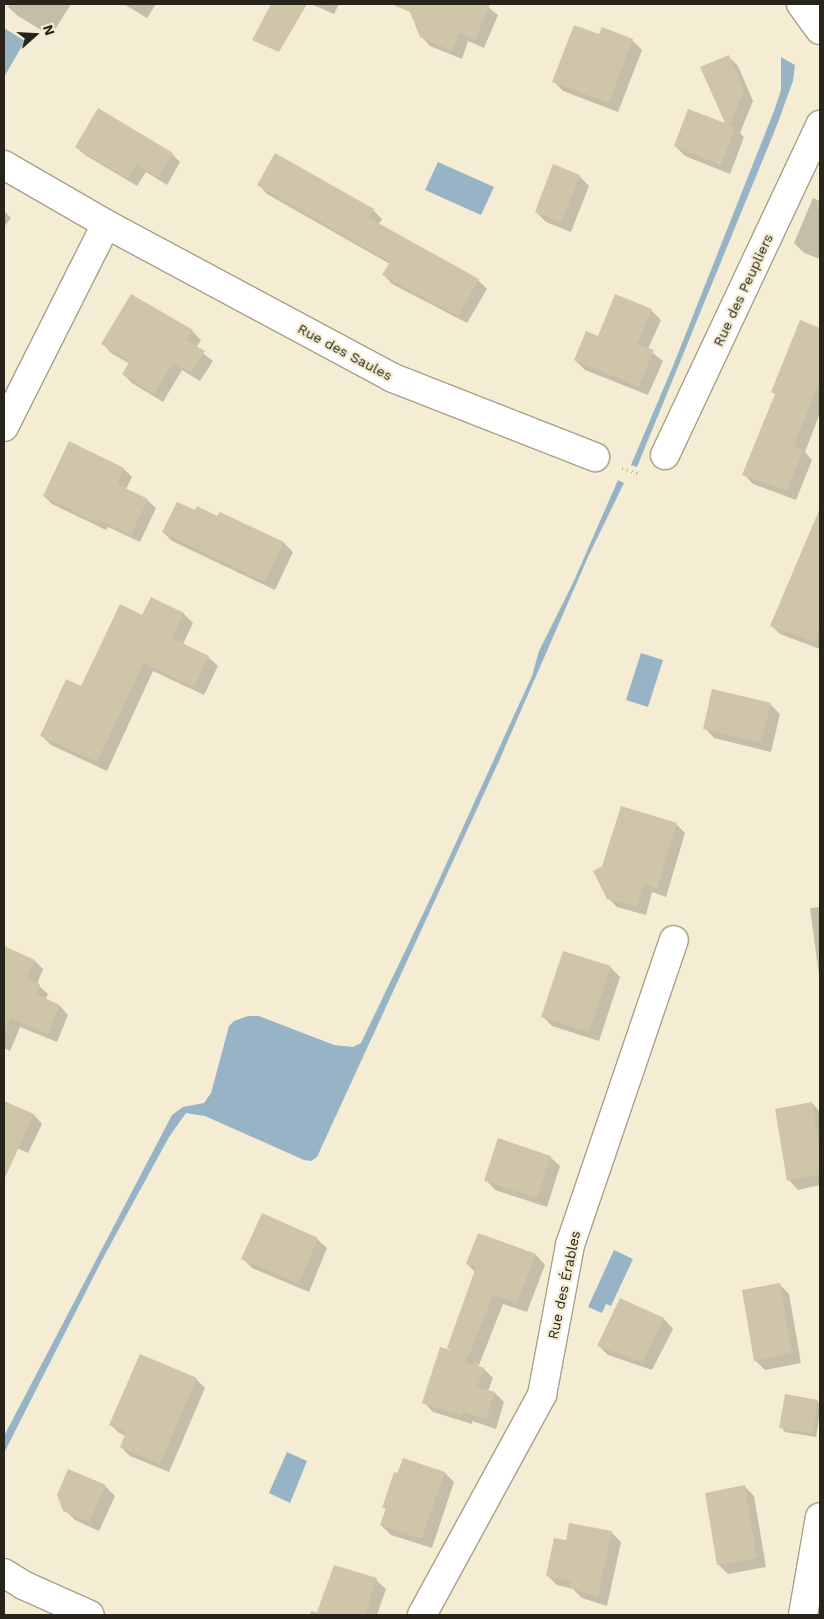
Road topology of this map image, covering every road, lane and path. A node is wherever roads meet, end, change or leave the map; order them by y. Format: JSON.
{"nodes":[{"id":1,"x":801,"y":4,"type":"edge"},
{"id":2,"x":820,"y":30,"type":"edge"},
{"id":3,"x":820,"y":125,"type":"edge"},
{"id":4,"x":4,"y":165,"type":"edge"},
{"id":5,"x":106,"y":224,"type":"junction"},
{"id":6,"x":4,"y":427,"type":"edge"},
{"id":7,"x":665,"y":456,"type":"joint"},
{"id":8,"x":595,"y":457,"type":"joint"},
{"id":9,"x":674,"y":940,"type":"dead end"},
{"id":10,"x":820,"y":1517,"type":"edge"},
{"id":11,"x":4,"y":1574,"type":"edge"},
{"id":12,"x":90,"y":1615,"type":"edge"},
{"id":13,"x":422,"y":1615,"type":"edge"},
{"id":14,"x":803,"y":1615,"type":"edge"}],
"edges":[{"from":1,"to":2,"type":"street"},
{"from":3,"to":7,"type":"street","name":"Rue des Peupliers"},
{"from":4,"to":5,"type":"street","name":"Rue des Saules"},
{"from":5,"to":6,"type":"street"},
{"from":5,"to":8,"type":"street","name":"Rue des Saules"},
{"from":7,"to":8,"type":"path"},
{"from":9,"to":13,"type":"street","name":"Rue des Érables"},
{"from":10,"to":14,"type":"street"},
{"from":11,"to":12,"type":"street"}]}
